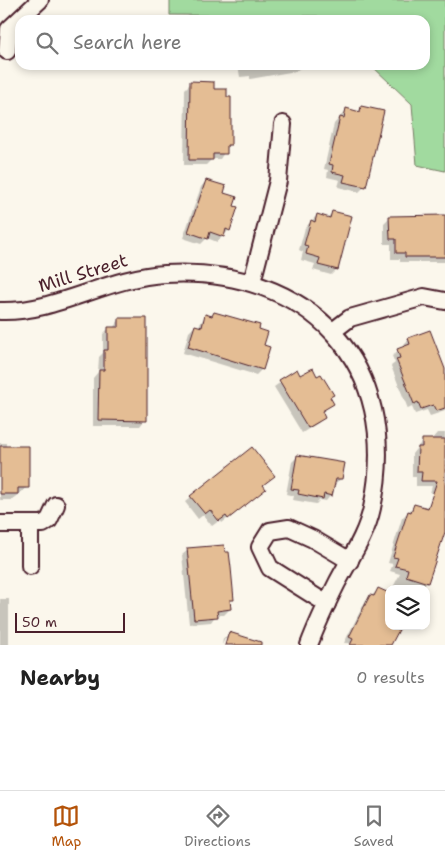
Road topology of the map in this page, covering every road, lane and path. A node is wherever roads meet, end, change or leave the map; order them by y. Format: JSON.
{"nodes":[{"id":1,"x":40,"y":0,"type":"edge"},
{"id":2,"x":23,"y":15,"type":"edge"},
{"id":3,"x":15,"y":23,"type":"edge"},
{"id":4,"x":7,"y":51,"type":"dead end"},
{"id":5,"x":283,"y":124,"type":"dead end"},
{"id":6,"x":252,"y":282,"type":"junction"},
{"id":7,"x":445,"y":301,"type":"edge"},
{"id":8,"x":0,"y":311,"type":"edge"},
{"id":9,"x":333,"y":331,"type":"junction"},
{"id":10,"x":56,"y":505,"type":"dead end"},
{"id":11,"x":0,"y":524,"type":"edge"},
{"id":12,"x":30,"y":524,"type":"junction"},
{"id":13,"x":350,"y":561,"type":"junction"},
{"id":14,"x":30,"y":566,"type":"dead end"},
{"id":15,"x":327,"y":604,"type":"junction"},
{"id":16,"x":309,"y":645,"type":"edge"}],
"edges":[{"from":1,"to":2,"type":"street"},
{"from":3,"to":4,"type":"street"},
{"from":5,"to":6,"type":"street"},
{"from":6,"to":8,"type":"street","name":"Mill Street"},
{"from":6,"to":9,"type":"street","name":"Mill Street"},
{"from":7,"to":9,"type":"street"},
{"from":9,"to":13,"type":"street","name":"Mill Street"},
{"from":10,"to":12,"type":"street"},
{"from":11,"to":12,"type":"street"},
{"from":12,"to":14,"type":"street"},
{"from":13,"to":15,"type":"street","name":"Mill Street"},
{"from":13,"to":15,"type":"street"},
{"from":15,"to":16,"type":"street","name":"Mill Street"}]}
